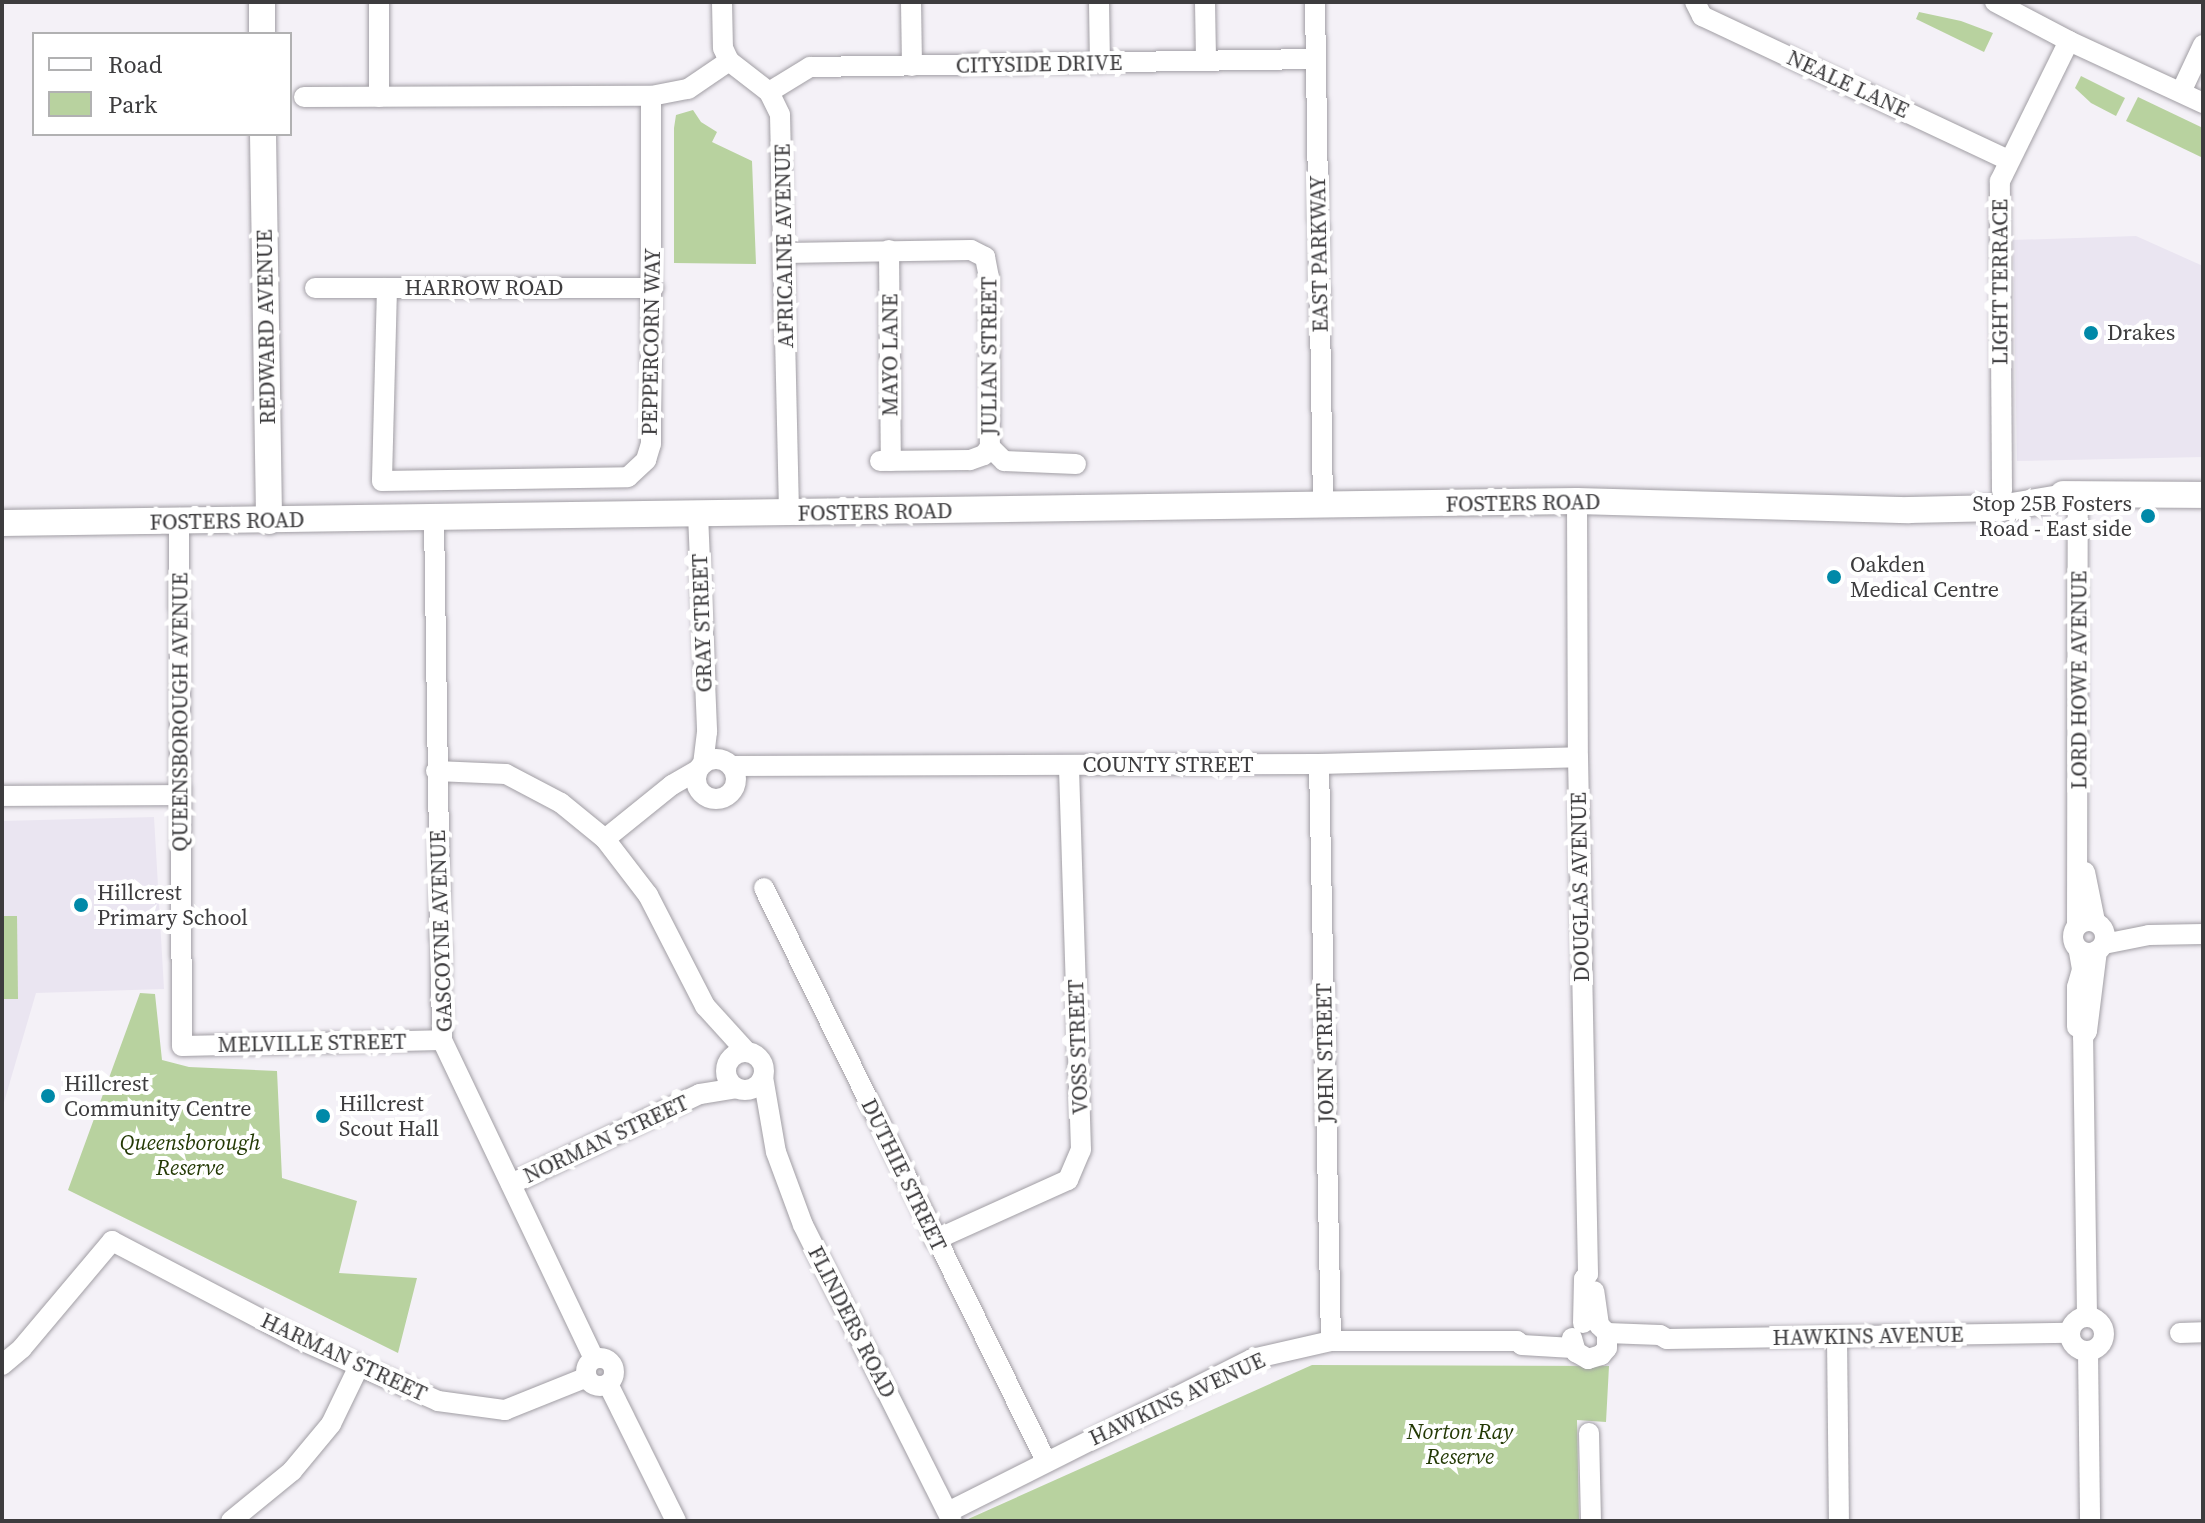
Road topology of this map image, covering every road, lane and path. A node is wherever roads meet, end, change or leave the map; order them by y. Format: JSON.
{"nodes":[{"id":1,"x":262,"y":2,"type":"edge"},
{"id":2,"x":379,"y":2,"type":"edge"},
{"id":3,"x":722,"y":2,"type":"edge"},
{"id":4,"x":911,"y":2,"type":"edge"},
{"id":5,"x":1099,"y":2,"type":"edge"},
{"id":6,"x":1205,"y":2,"type":"edge"},
{"id":7,"x":1315,"y":2,"type":"edge"},
{"id":8,"x":1695,"y":2,"type":"edge"},
{"id":9,"x":1995,"y":2,"type":"edge"},
{"id":10,"x":262,"y":32,"type":"edge"},
{"id":11,"x":2069,"y":41,"type":"junction"},
{"id":12,"x":2203,"y":45,"type":"edge"},
{"id":13,"x":1316,"y":59,"type":"junction"},
{"id":14,"x":729,"y":61,"type":"junction"},
{"id":15,"x":1206,"y":61,"type":"junction"},
{"id":16,"x":1100,"y":63,"type":"junction"},
{"id":17,"x":912,"y":66,"type":"junction"},
{"id":18,"x":769,"y":92,"type":"junction"},
{"id":19,"x":2181,"y":92,"type":"junction"},
{"id":20,"x":651,"y":96,"type":"junction"},
{"id":21,"x":304,"y":97,"type":"dead end"},
{"id":22,"x":379,"y":97,"type":"junction"},
{"id":23,"x":2203,"y":103,"type":"edge"},
{"id":24,"x":263,"y":136,"type":"edge"},
{"id":25,"x":2008,"y":160,"type":"junction"},
{"id":26,"x":889,"y":250,"type":"junction"},
{"id":27,"x":785,"y":253,"type":"junction"},
{"id":28,"x":315,"y":288,"type":"dead end"},
{"id":29,"x":387,"y":288,"type":"junction"},
{"id":30,"x":653,"y":288,"type":"junction"},
{"id":31,"x":990,"y":447,"type":"junction"},
{"id":32,"x":885,"y":461,"type":"joint"},
{"id":33,"x":1076,"y":464,"type":"dead end"},
{"id":34,"x":2002,"y":491,"type":"junction"},
{"id":35,"x":2078,"y":495,"type":"junction"},
{"id":36,"x":2203,"y":495,"type":"edge"},
{"id":37,"x":1577,"y":501,"type":"junction"},
{"id":38,"x":1748,"y":504,"type":"junction"},
{"id":39,"x":1323,"y":506,"type":"junction"},
{"id":40,"x":789,"y":513,"type":"junction"},
{"id":41,"x":698,"y":514,"type":"junction"},
{"id":42,"x":434,"y":518,"type":"junction"},
{"id":43,"x":269,"y":521,"type":"junction"},
{"id":44,"x":179,"y":522,"type":"junction"},
{"id":45,"x":2,"y":523,"type":"edge"},
{"id":46,"x":1578,"y":757,"type":"junction"},
{"id":47,"x":1319,"y":764,"type":"junction"},
{"id":48,"x":1069,"y":766,"type":"junction"},
{"id":49,"x":718,"y":769,"type":"junction"},
{"id":50,"x":436,"y":771,"type":"junction"},
{"id":51,"x":672,"y":785,"type":"junction"},
{"id":52,"x":703,"y":794,"type":"junction"},
{"id":53,"x":181,"y":795,"type":"junction"},
{"id":54,"x":2,"y":796,"type":"edge"},
{"id":55,"x":605,"y":839,"type":"junction"},
{"id":56,"x":764,"y":888,"type":"dead end"},
{"id":57,"x":2203,"y":934,"type":"edge"},
{"id":58,"x":2092,"y":936,"type":"junction"},
{"id":59,"x":714,"y":1018,"type":"junction"},
{"id":60,"x":442,"y":1040,"type":"junction"},
{"id":61,"x":182,"y":1046,"type":"joint"},
{"id":62,"x":746,"y":1051,"type":"junction"},
{"id":63,"x":727,"y":1066,"type":"junction"},
{"id":64,"x":763,"y":1077,"type":"junction"},
{"id":65,"x":741,"y":1089,"type":"junction"},
{"id":66,"x":700,"y":1094,"type":"junction"},
{"id":67,"x":768,"y":1116,"type":"junction"},
{"id":68,"x":511,"y":1184,"type":"junction"},
{"id":69,"x":935,"y":1240,"type":"junction"},
{"id":70,"x":2087,"y":1317,"type":"junction"},
{"id":71,"x":2203,"y":1332,"type":"edge"},
{"id":72,"x":2070,"y":1333,"type":"junction"},
{"id":73,"x":2180,"y":1333,"type":"dead end"},
{"id":74,"x":1590,"y":1335,"type":"junction"},
{"id":75,"x":1837,"y":1336,"type":"junction"},
{"id":76,"x":1331,"y":1341,"type":"junction"},
{"id":77,"x":2088,"y":1351,"type":"junction"},
{"id":78,"x":2,"y":1365,"type":"edge"},
{"id":79,"x":359,"y":1366,"type":"junction"},
{"id":80,"x":590,"y":1368,"type":"junction"},
{"id":81,"x":1589,"y":1433,"type":"dead end"},
{"id":82,"x":1046,"y":1461,"type":"junction"},
{"id":83,"x":259,"y":1514,"type":"edge"},
{"id":84,"x":950,"y":1516,"type":"edge"},
{"id":85,"x":231,"y":1521,"type":"edge"},
{"id":86,"x":676,"y":1521,"type":"edge"},
{"id":87,"x":1591,"y":1521,"type":"edge"},
{"id":88,"x":1839,"y":1521,"type":"edge"},
{"id":89,"x":2090,"y":1521,"type":"edge"}],
"edges":[{"from":1,"to":10,"type":"main road"},
{"from":2,"to":22,"type":"street"},
{"from":3,"to":14,"type":"street"},
{"from":4,"to":17,"type":"street"},
{"from":5,"to":16,"type":"street"},
{"from":6,"to":15,"type":"street"},
{"from":7,"to":13,"type":"street","name":"EAST PARKWAY"},
{"from":8,"to":25,"type":"street","name":"NEALE LANE"},
{"from":9,"to":11,"type":"street"},
{"from":11,"to":19,"type":"street"},
{"from":11,"to":25,"type":"street","name":"LIGHT TERRACE"},
{"from":12,"to":19,"type":"street"},
{"from":13,"to":15,"type":"street","name":"CITYSIDE DRIVE"},
{"from":13,"to":39,"type":"street","name":"EAST PARKWAY"},
{"from":14,"to":18,"type":"street"},
{"from":14,"to":20,"type":"street"},
{"from":15,"to":16,"type":"street","name":"CITYSIDE DRIVE"},
{"from":16,"to":17,"type":"street","name":"CITYSIDE DRIVE"},
{"from":17,"to":18,"type":"street","name":"CITYSIDE DRIVE"},
{"from":18,"to":27,"type":"street","name":"AFRICAINE AVENUE"},
{"from":19,"to":23,"type":"street"},
{"from":20,"to":22,"type":"street"},
{"from":20,"to":30,"type":"street","name":"PEPPERCORN WAY"},
{"from":21,"to":22,"type":"street"},
{"from":24,"to":43,"type":"main road","name":"REDWARD AVENUE"},
{"from":25,"to":34,"type":"street","name":"LIGHT TERRACE"},
{"from":26,"to":27,"type":"street","name":"JULIAN STREET"},
{"from":26,"to":31,"type":"street","name":"JULIAN STREET"},
{"from":26,"to":32,"type":"street","name":"MAYO LANE"},
{"from":27,"to":40,"type":"street","name":"AFRICAINE AVENUE"},
{"from":28,"to":29,"type":"street","name":"HARROW ROAD"},
{"from":29,"to":30,"type":"street","name":"HARROW ROAD"},
{"from":29,"to":30,"type":"street","name":"PEPPERCORN WAY"},
{"from":31,"to":32,"type":"street","name":"JULIAN STREET"},
{"from":31,"to":33,"type":"street"},
{"from":34,"to":35,"type":"main road","name":"FOSTERS ROAD"},
{"from":34,"to":38,"type":"main road","name":"FOSTERS ROAD"},
{"from":35,"to":36,"type":"main road","name":"FOSTERS ROAD"},
{"from":35,"to":38,"type":"main road","name":"FOSTERS ROAD"},
{"from":35,"to":58,"type":"street","name":"LORD HOWE AVENUE"},
{"from":37,"to":38,"type":"main road","name":"FOSTERS ROAD"},
{"from":37,"to":39,"type":"main road","name":"FOSTERS ROAD"},
{"from":37,"to":46,"type":"street","name":"DOUGLAS AVENUE"},
{"from":39,"to":40,"type":"main road","name":"FOSTERS ROAD"},
{"from":40,"to":41,"type":"main road","name":"FOSTERS ROAD"},
{"from":41,"to":42,"type":"main road","name":"FOSTERS ROAD"},
{"from":41,"to":49,"type":"street","name":"GRAY STREET"},
{"from":42,"to":43,"type":"main road","name":"FOSTERS ROAD"},
{"from":42,"to":50,"type":"street","name":"GASCOYNE AVENUE"},
{"from":43,"to":44,"type":"main road","name":"FOSTERS ROAD"},
{"from":44,"to":45,"type":"main road","name":"FOSTERS ROAD"},
{"from":44,"to":53,"type":"street","name":"QUEENSBOROUGH AVENUE"},
{"from":46,"to":47,"type":"street","name":"COUNTY STREET"},
{"from":46,"to":74,"type":"street","name":"DOUGLAS AVENUE"},
{"from":47,"to":48,"type":"street","name":"COUNTY STREET"},
{"from":47,"to":76,"type":"street","name":"JOHN STREET"},
{"from":48,"to":49,"type":"street","name":"COUNTY STREET"},
{"from":48,"to":69,"type":"street","name":"VOSS STREET"},
{"from":49,"to":51,"type":"street"},
{"from":49,"to":52,"type":"street","name":"GRAY STREET"},
{"from":49,"to":52,"type":"street"},
{"from":50,"to":55,"type":"street"},
{"from":50,"to":60,"type":"street","name":"GASCOYNE AVENUE"},
{"from":51,"to":52,"type":"street"},
{"from":51,"to":55,"type":"street"},
{"from":53,"to":54,"type":"street"},
{"from":53,"to":61,"type":"street","name":"QUEENSBOROUGH AVENUE"},
{"from":55,"to":59,"type":"street"},
{"from":56,"to":69,"type":"street","name":"DUTHIE STREET"},
{"from":57,"to":58,"type":"street"},
{"from":58,"to":70,"type":"street","name":"LORD HOWE AVENUE"},
{"from":59,"to":62,"type":"street"},
{"from":59,"to":63,"type":"street"},
{"from":60,"to":61,"type":"street","name":"MELVILLE STREET"},
{"from":60,"to":68,"type":"street","name":"GASCOYNE AVENUE"},
{"from":62,"to":63,"type":"street"},
{"from":62,"to":64,"type":"street"},
{"from":63,"to":65,"type":"street"},
{"from":63,"to":66,"type":"street","name":"NORMAN STREET"},
{"from":64,"to":65,"type":"street"},
{"from":64,"to":67,"type":"street","name":"FLINDERS ROAD"},
{"from":65,"to":66,"type":"street","name":"NORMAN STREET"},
{"from":65,"to":67,"type":"street","name":"FLINDERS ROAD"},
{"from":66,"to":68,"type":"street","name":"NORMAN STREET"},
{"from":67,"to":84,"type":"street","name":"FLINDERS ROAD"},
{"from":68,"to":80,"type":"street","name":"GASCOYNE AVENUE"},
{"from":69,"to":82,"type":"street","name":"DUTHIE STREET"},
{"from":70,"to":72,"type":"street"},
{"from":70,"to":77,"type":"street"},
{"from":71,"to":73,"type":"street"},
{"from":72,"to":75,"type":"street","name":"HAWKINS AVENUE"},
{"from":72,"to":77,"type":"street"},
{"from":74,"to":75,"type":"street","name":"HAWKINS AVENUE"},
{"from":74,"to":76,"type":"street","name":"HAWKINS AVENUE"},
{"from":75,"to":88,"type":"street"},
{"from":76,"to":82,"type":"street","name":"HAWKINS AVENUE"},
{"from":77,"to":89,"type":"street"},
{"from":78,"to":79,"type":"street","name":"HARMAN STREET"},
{"from":79,"to":80,"type":"street","name":"HARMAN STREET"},
{"from":79,"to":83,"type":"street"},
{"from":80,"to":86,"type":"street"},
{"from":81,"to":87,"type":"street"},
{"from":82,"to":84,"type":"street","name":"HAWKINS AVENUE"},
{"from":83,"to":85,"type":"street"}]}
